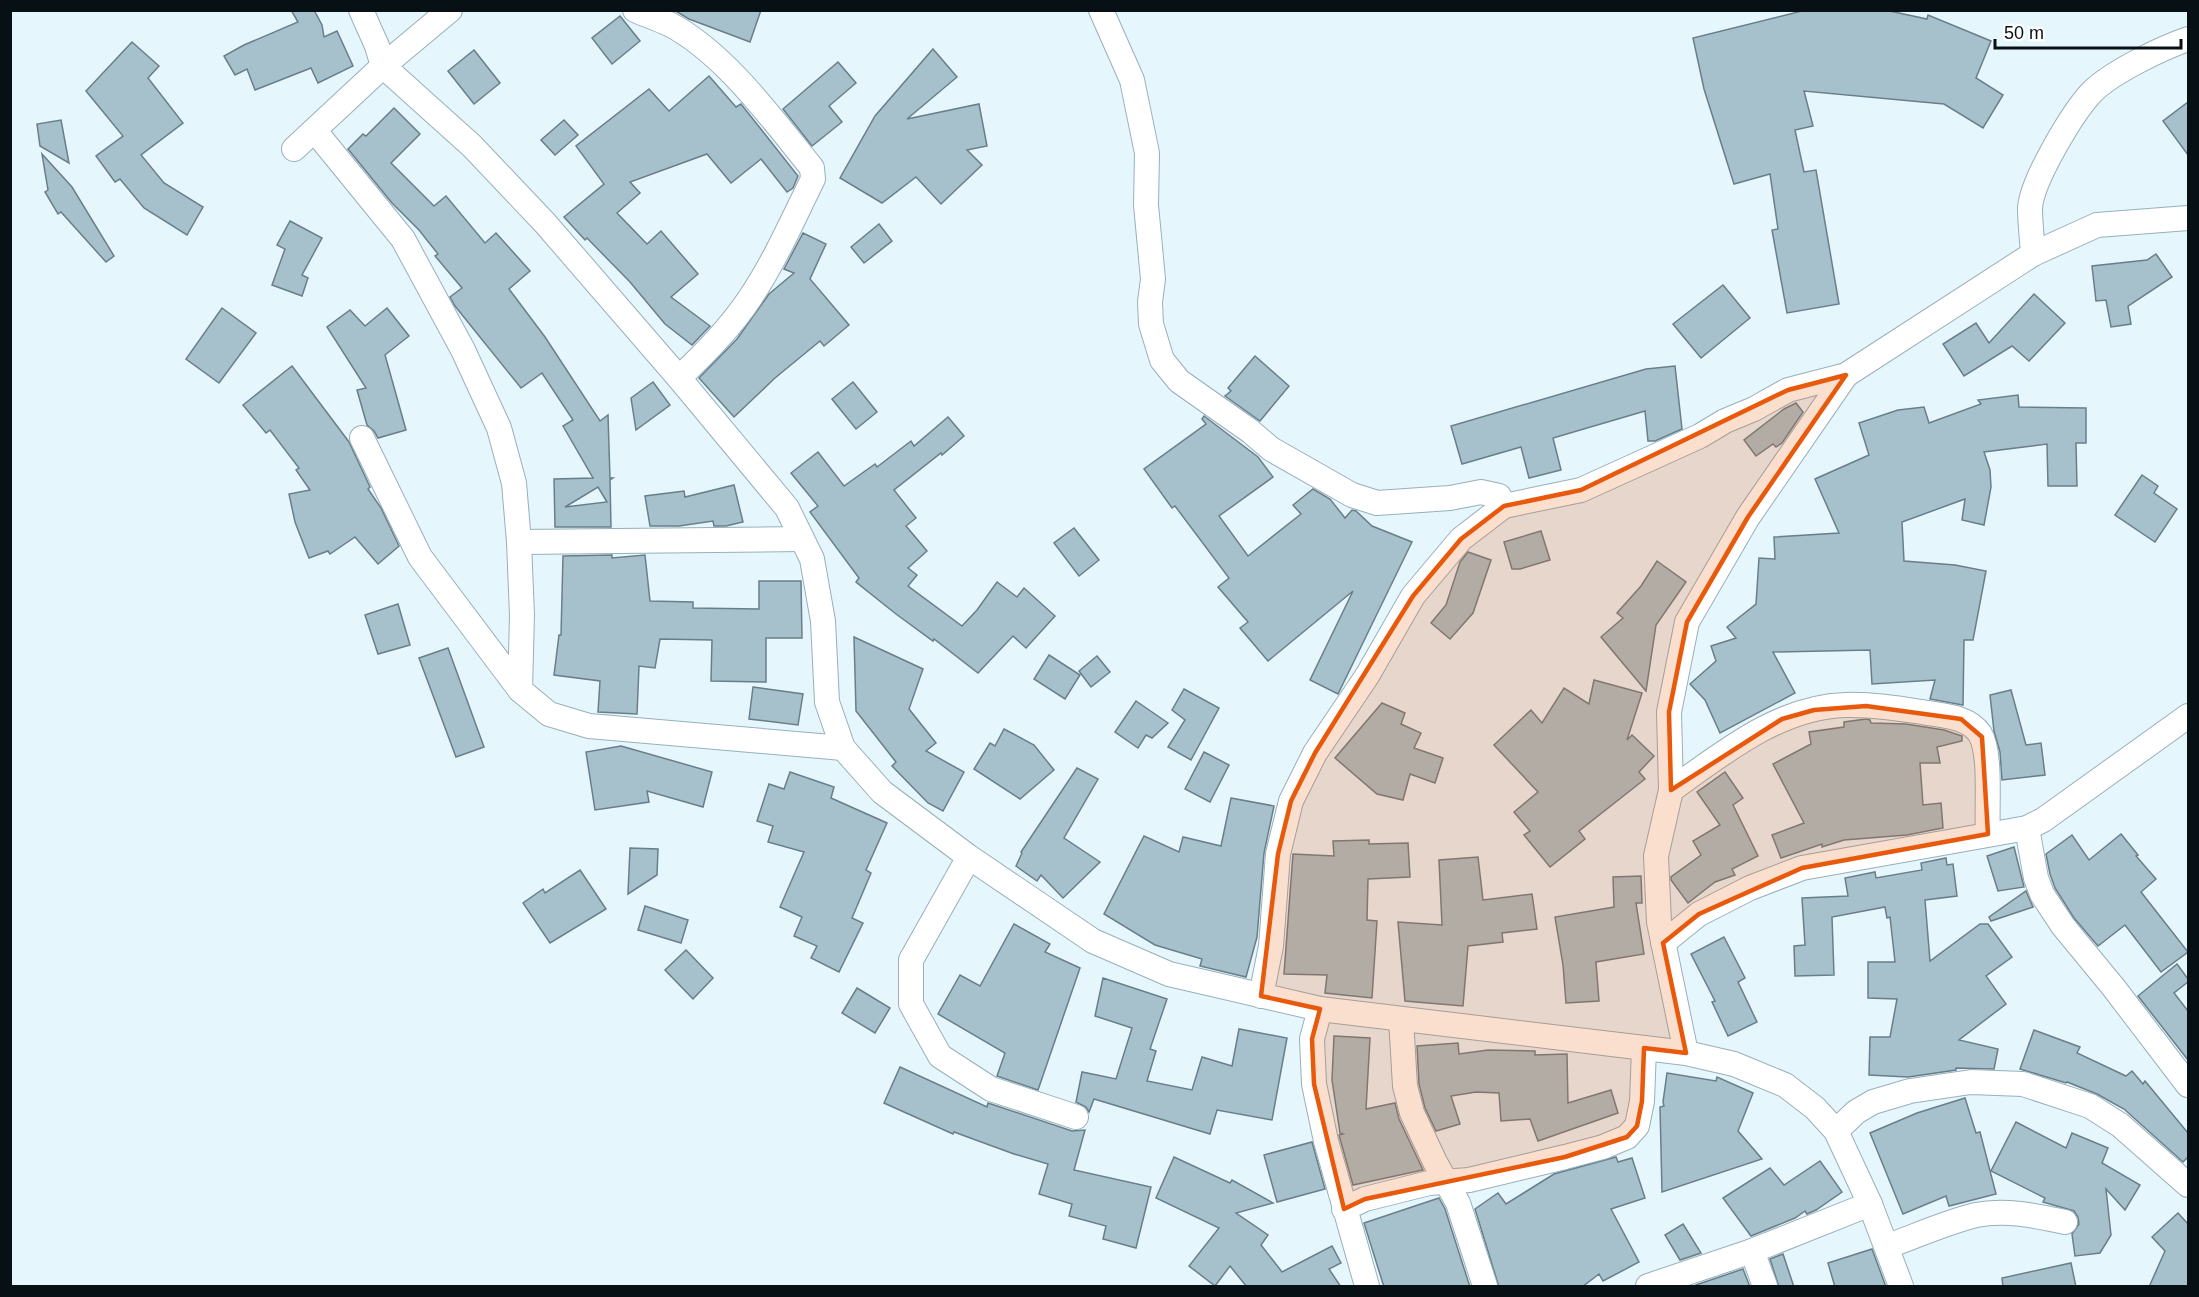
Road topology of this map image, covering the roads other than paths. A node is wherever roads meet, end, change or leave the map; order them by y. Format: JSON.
{"nodes":[{"id":1,"x":361,"y":10,"type":"edge"},
{"id":2,"x":450,"y":10,"type":"edge"},
{"id":3,"x":635,"y":10,"type":"edge"},
{"id":4,"x":1101,"y":10,"type":"edge"},
{"id":5,"x":2188,"y":39,"type":"edge"},
{"id":6,"x":383,"y":66,"type":"junction"},
{"id":7,"x":315,"y":131,"type":"junction"},
{"id":8,"x":294,"y":149,"type":"dead end"},
{"id":9,"x":2188,"y":218,"type":"edge"},
{"id":10,"x":2033,"y":254,"type":"junction"},
{"id":11,"x":1846,"y":375,"type":"junction"},
{"id":12,"x":679,"y":378,"type":"junction"},
{"id":13,"x":362,"y":438,"type":"dead end"},
{"id":14,"x":1504,"y":506,"type":"junction"},
{"id":15,"x":802,"y":539,"type":"junction"},
{"id":16,"x":519,"y":542,"type":"junction"},
{"id":17,"x":520,"y":690,"type":"junction"},
{"id":18,"x":2188,"y":716,"type":"edge"},
{"id":19,"x":843,"y":748,"type":"junction"},
{"id":20,"x":1671,"y":789,"type":"junction"},
{"id":21,"x":2027,"y":828,"type":"junction"},
{"id":22,"x":1988,"y":834,"type":"junction"},
{"id":23,"x":969,"y":857,"type":"junction"},
{"id":24,"x":1663,"y":943,"type":"junction"},
{"id":25,"x":1261,"y":996,"type":"junction"},
{"id":26,"x":1320,"y":1010,"type":"junction"},
{"id":27,"x":1401,"y":1019,"type":"junction"},
{"id":28,"x":1644,"y":1048,"type":"junction"},
{"id":29,"x":1686,"y":1053,"type":"junction"},
{"id":30,"x":2188,"y":1084,"type":"edge"},
{"id":31,"x":1076,"y":1117,"type":"dead end"},
{"id":32,"x":1836,"y":1131,"type":"junction"},
{"id":33,"x":1446,"y":1181,"type":"junction"},
{"id":34,"x":2188,"y":1185,"type":"edge"},
{"id":35,"x":1870,"y":1204,"type":"junction"},
{"id":36,"x":1344,"y":1209,"type":"junction"},
{"id":37,"x":2065,"y":1222,"type":"dead end"},
{"id":38,"x":1888,"y":1246,"type":"junction"},
{"id":39,"x":1752,"y":1251,"type":"junction"},
{"id":40,"x":1367,"y":1287,"type":"edge"},
{"id":41,"x":1485,"y":1287,"type":"edge"},
{"id":42,"x":1648,"y":1287,"type":"edge"},
{"id":43,"x":1765,"y":1287,"type":"edge"},
{"id":44,"x":1901,"y":1287,"type":"edge"}],
"edges":[{"from":1,"to":6,"type":"street"},
{"from":2,"to":6,"type":"street"},
{"from":3,"to":12,"type":"street"},
{"from":4,"to":14,"type":"street"},
{"from":5,"to":10,"type":"street"},
{"from":6,"to":7,"type":"street"},
{"from":6,"to":12,"type":"street"},
{"from":7,"to":8,"type":"street"},
{"from":7,"to":16,"type":"street"},
{"from":9,"to":10,"type":"street"},
{"from":10,"to":11,"type":"street"},
{"from":11,"to":14,"type":"street"},
{"from":11,"to":20,"type":"street"},
{"from":12,"to":15,"type":"street"},
{"from":13,"to":17,"type":"street"},
{"from":14,"to":25,"type":"street"},
{"from":15,"to":16,"type":"street"},
{"from":15,"to":19,"type":"street"},
{"from":16,"to":17,"type":"street"},
{"from":17,"to":19,"type":"street"},
{"from":18,"to":21,"type":"street"},
{"from":19,"to":23,"type":"street"},
{"from":20,"to":22,"type":"street"},
{"from":20,"to":24,"type":"street"},
{"from":21,"to":22,"type":"street"},
{"from":21,"to":30,"type":"street"},
{"from":22,"to":24,"type":"street"},
{"from":23,"to":25,"type":"street"},
{"from":23,"to":31,"type":"street"},
{"from":24,"to":29,"type":"street"},
{"from":25,"to":26,"type":"street"},
{"from":26,"to":27,"type":"street"},
{"from":26,"to":36,"type":"street"},
{"from":27,"to":28,"type":"street"},
{"from":27,"to":33,"type":"street"},
{"from":28,"to":29,"type":"street"},
{"from":28,"to":33,"type":"street"},
{"from":29,"to":32,"type":"street"},
{"from":32,"to":34,"type":"street"},
{"from":32,"to":35,"type":"street"},
{"from":33,"to":36,"type":"street"},
{"from":33,"to":41,"type":"street"},
{"from":35,"to":38,"type":"street"},
{"from":35,"to":39,"type":"street"},
{"from":36,"to":40,"type":"street"},
{"from":37,"to":38,"type":"street"},
{"from":38,"to":44,"type":"street"},
{"from":39,"to":42,"type":"street"},
{"from":39,"to":43,"type":"street"}]}
